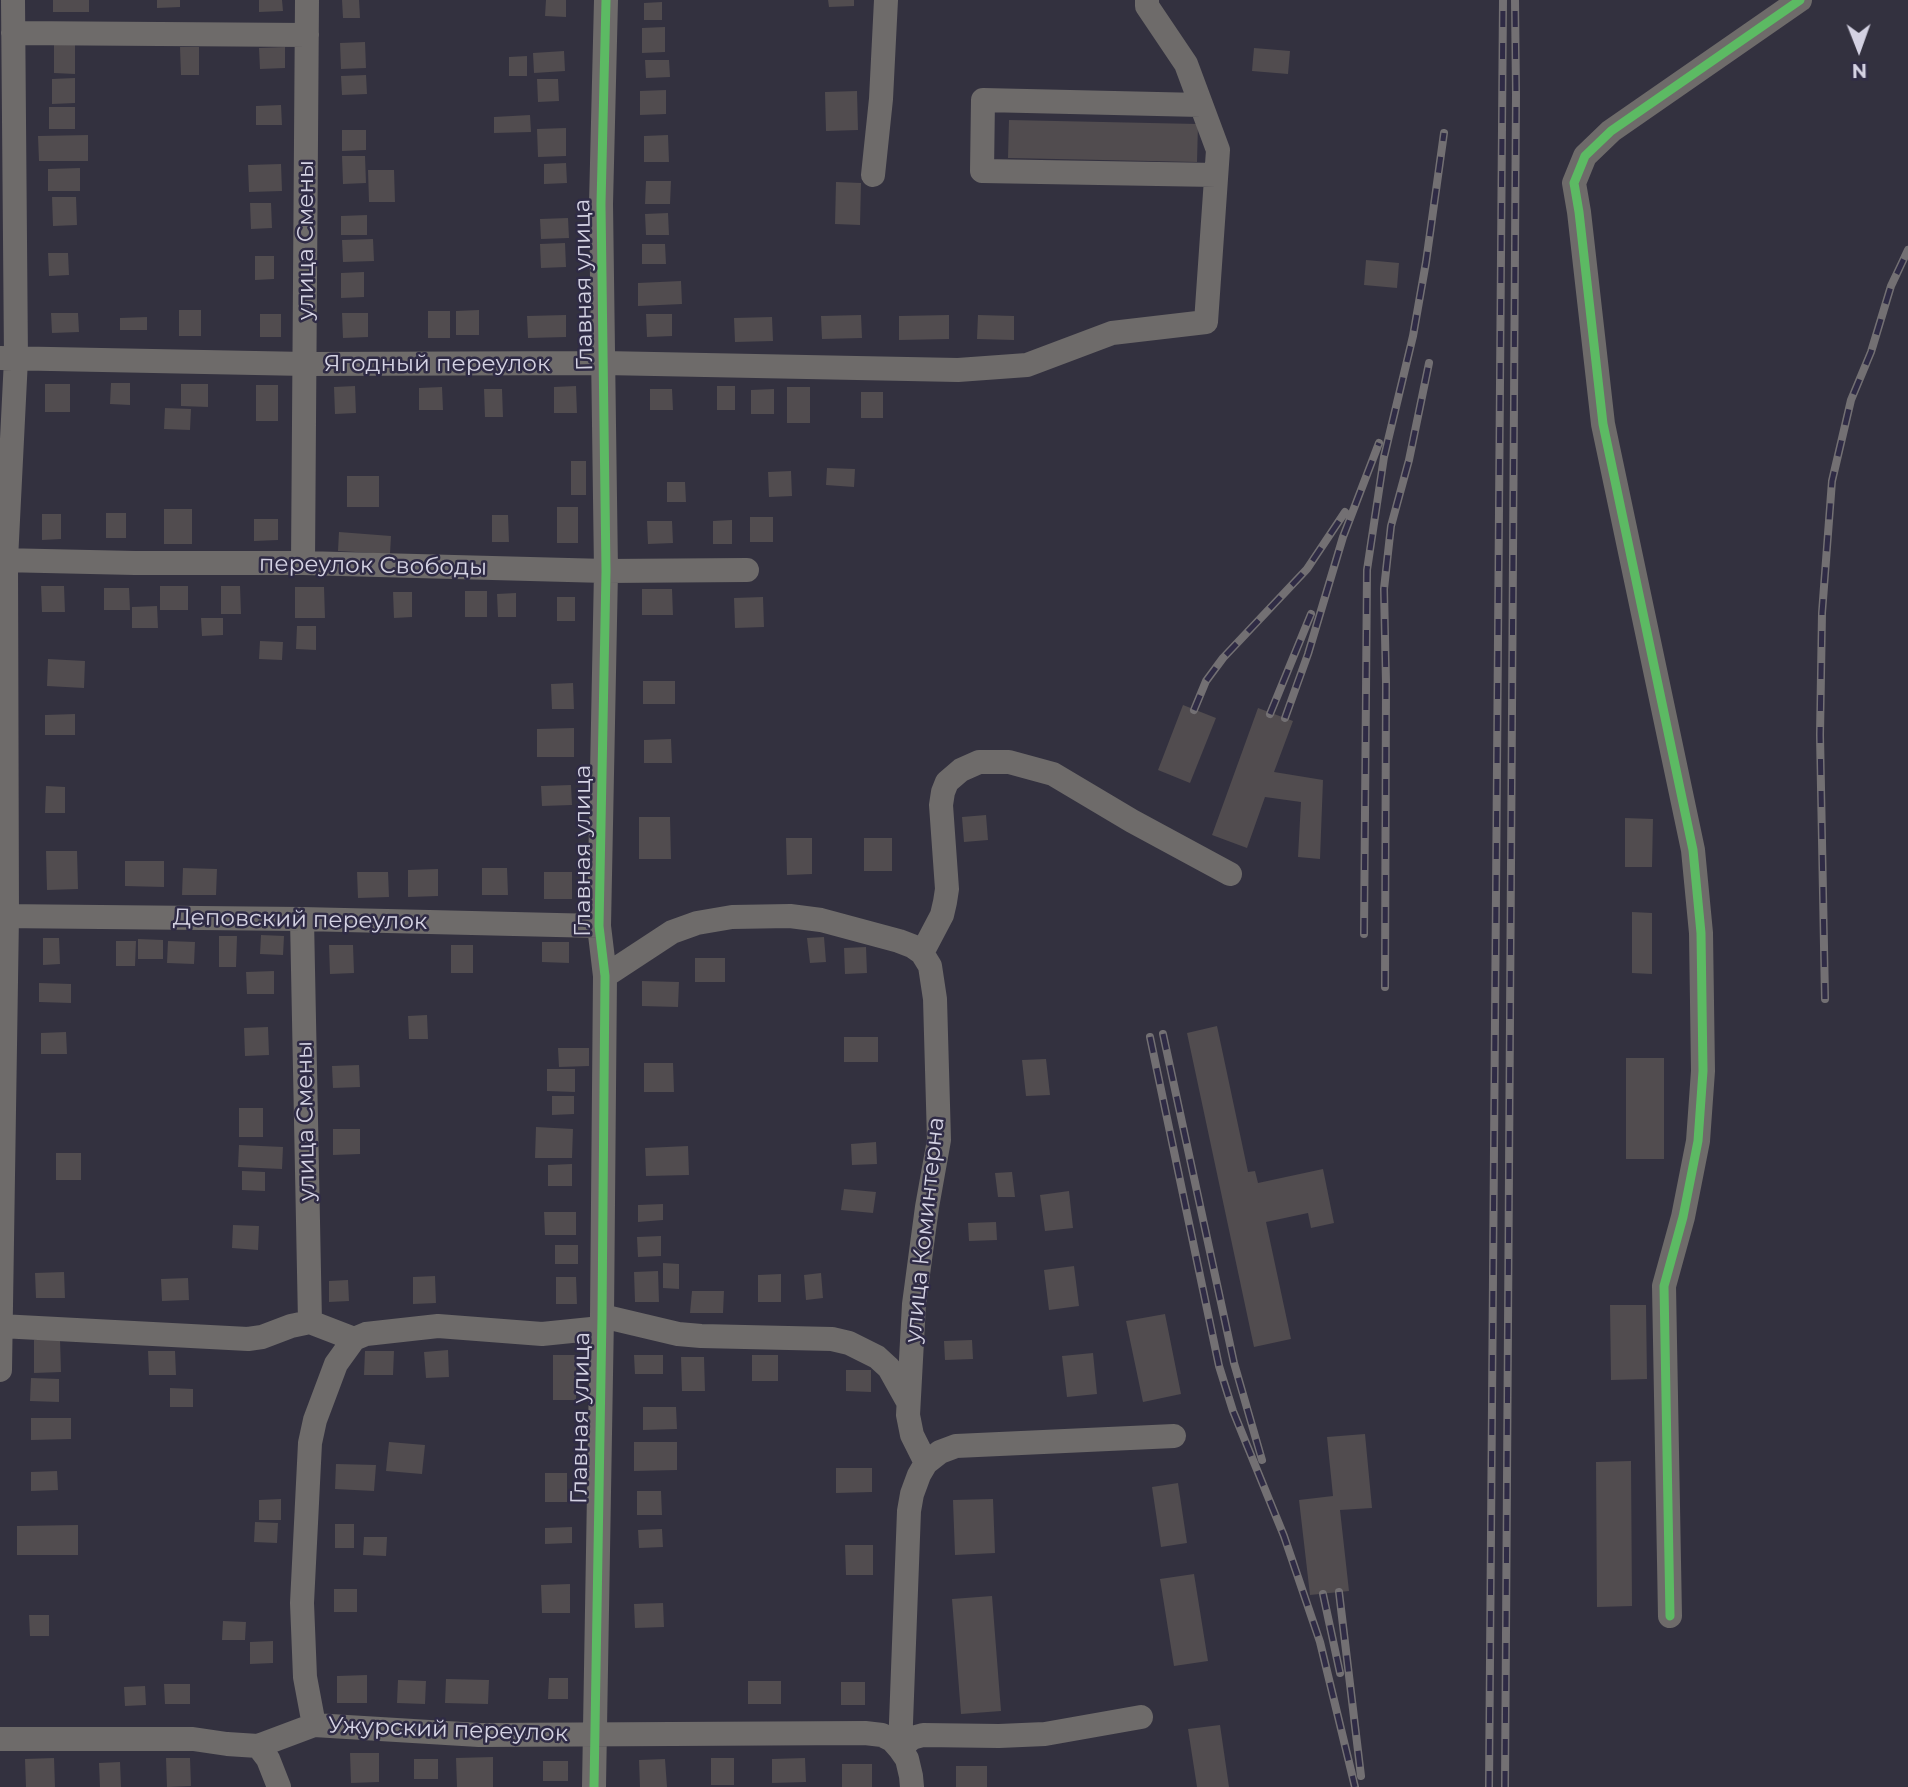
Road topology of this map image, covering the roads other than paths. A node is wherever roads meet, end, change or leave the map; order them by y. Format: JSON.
{"nodes":[{"id":1,"x":13,"y":0,"type":"edge"},
{"id":2,"x":307,"y":0,"type":"edge"},
{"id":3,"x":606,"y":0,"type":"edge"},
{"id":4,"x":886,"y":0,"type":"edge"},
{"id":5,"x":1147,"y":0,"type":"edge"},
{"id":6,"x":1800,"y":0,"type":"edge"},
{"id":7,"x":13,"y":33,"type":"junction"},
{"id":8,"x":307,"y":35,"type":"junction"},
{"id":9,"x":1201,"y":105,"type":"junction"},
{"id":10,"x":1216,"y":174,"type":"junction"},
{"id":11,"x":873,"y":175,"type":"dead end"},
{"id":12,"x":8,"y":359,"type":"edge"},
{"id":13,"x":604,"y":363,"type":"junction"},
{"id":14,"x":306,"y":364,"type":"junction"},
{"id":15,"x":3,"y":560,"type":"edge"},
{"id":16,"x":303,"y":563,"type":"junction"},
{"id":17,"x":747,"y":570,"type":"dead end"},
{"id":18,"x":606,"y":571,"type":"junction"},
{"id":19,"x":1230,"y":874,"type":"dead end"},
{"id":20,"x":4,"y":916,"type":"edge"},
{"id":21,"x":302,"y":919,"type":"junction"},
{"id":22,"x":599,"y":926,"type":"junction"},
{"id":23,"x":922,"y":953,"type":"junction"},
{"id":24,"x":605,"y":976,"type":"junction"},
{"id":25,"x":310,"y":1322,"type":"junction"},
{"id":26,"x":602,"y":1322,"type":"junction"},
{"id":27,"x":0,"y":1326,"type":"edge"},
{"id":28,"x":354,"y":1339,"type":"junction"},
{"id":29,"x":0,"y":1370,"type":"edge"},
{"id":30,"x":908,"y":1402,"type":"junction"},
{"id":31,"x":1174,"y":1436,"type":"dead end"},
{"id":32,"x":926,"y":1463,"type":"junction"},
{"id":33,"x":1670,"y":1616,"type":"dead end"},
{"id":34,"x":1141,"y":1717,"type":"dead end"},
{"id":35,"x":314,"y":1725,"type":"junction"},
{"id":36,"x":594,"y":1734,"type":"junction"},
{"id":37,"x":0,"y":1739,"type":"edge"},
{"id":38,"x":258,"y":1746,"type":"junction"},
{"id":39,"x":900,"y":1749,"type":"junction"},
{"id":40,"x":279,"y":1787,"type":"edge"},
{"id":41,"x":594,"y":1787,"type":"edge"},
{"id":42,"x":912,"y":1787,"type":"edge"}],
"edges":[{"from":1,"to":7,"type":"street"},
{"from":2,"to":8,"type":"street","name":"улица Смены"},
{"from":3,"to":13,"type":"street","name":"Главная улица"},
{"from":4,"to":11,"type":"street"},
{"from":5,"to":9,"type":"street"},
{"from":6,"to":33,"type":"street"},
{"from":7,"to":8,"type":"street"},
{"from":7,"to":12,"type":"street"},
{"from":8,"to":14,"type":"street","name":"улица Смены"},
{"from":9,"to":10,"type":"street"},
{"from":9,"to":10,"type":"street"},
{"from":10,"to":13,"type":"street","name":"Ягодный переулок"},
{"from":12,"to":14,"type":"street","name":"Ягодный переулок"},
{"from":12,"to":15,"type":"street"},
{"from":13,"to":14,"type":"street","name":"Ягодный переулок"},
{"from":13,"to":18,"type":"street","name":"Главная улица"},
{"from":14,"to":16,"type":"street","name":"улица Смены"},
{"from":15,"to":16,"type":"street","name":"переулок Свободы"},
{"from":15,"to":20,"type":"street"},
{"from":16,"to":18,"type":"street","name":"переулок Свободы"},
{"from":17,"to":18,"type":"street","name":"переулок Свободы"},
{"from":18,"to":22,"type":"street","name":"Главная улица"},
{"from":19,"to":23,"type":"street"},
{"from":20,"to":21,"type":"street","name":"Деповский переулок"},
{"from":20,"to":27,"type":"street"},
{"from":21,"to":22,"type":"street","name":"Деповский переулок"},
{"from":21,"to":25,"type":"street","name":"улица Смены"},
{"from":22,"to":24,"type":"street","name":"Главная улица"},
{"from":23,"to":24,"type":"street"},
{"from":23,"to":30,"type":"street","name":"улица Коминтерна"},
{"from":24,"to":26,"type":"street","name":"Главная улица"},
{"from":25,"to":27,"type":"street"},
{"from":25,"to":28,"type":"street"},
{"from":26,"to":28,"type":"street"},
{"from":26,"to":30,"type":"street"},
{"from":26,"to":36,"type":"street","name":"Главная улица"},
{"from":27,"to":29,"type":"street"},
{"from":28,"to":35,"type":"street"},
{"from":30,"to":32,"type":"street","name":"улица Коминтерна"},
{"from":31,"to":32,"type":"street"},
{"from":32,"to":39,"type":"street"},
{"from":34,"to":39,"type":"street"},
{"from":35,"to":36,"type":"street","name":"Ужурский переулок"},
{"from":35,"to":38,"type":"street","name":"Ужурский переулок"},
{"from":36,"to":39,"type":"street","name":"Ужурский переулок"},
{"from":36,"to":41,"type":"street","name":"Главная улица"},
{"from":37,"to":38,"type":"street","name":"Ужурский переулок"},
{"from":38,"to":40,"type":"street"},
{"from":39,"to":42,"type":"street"}]}
